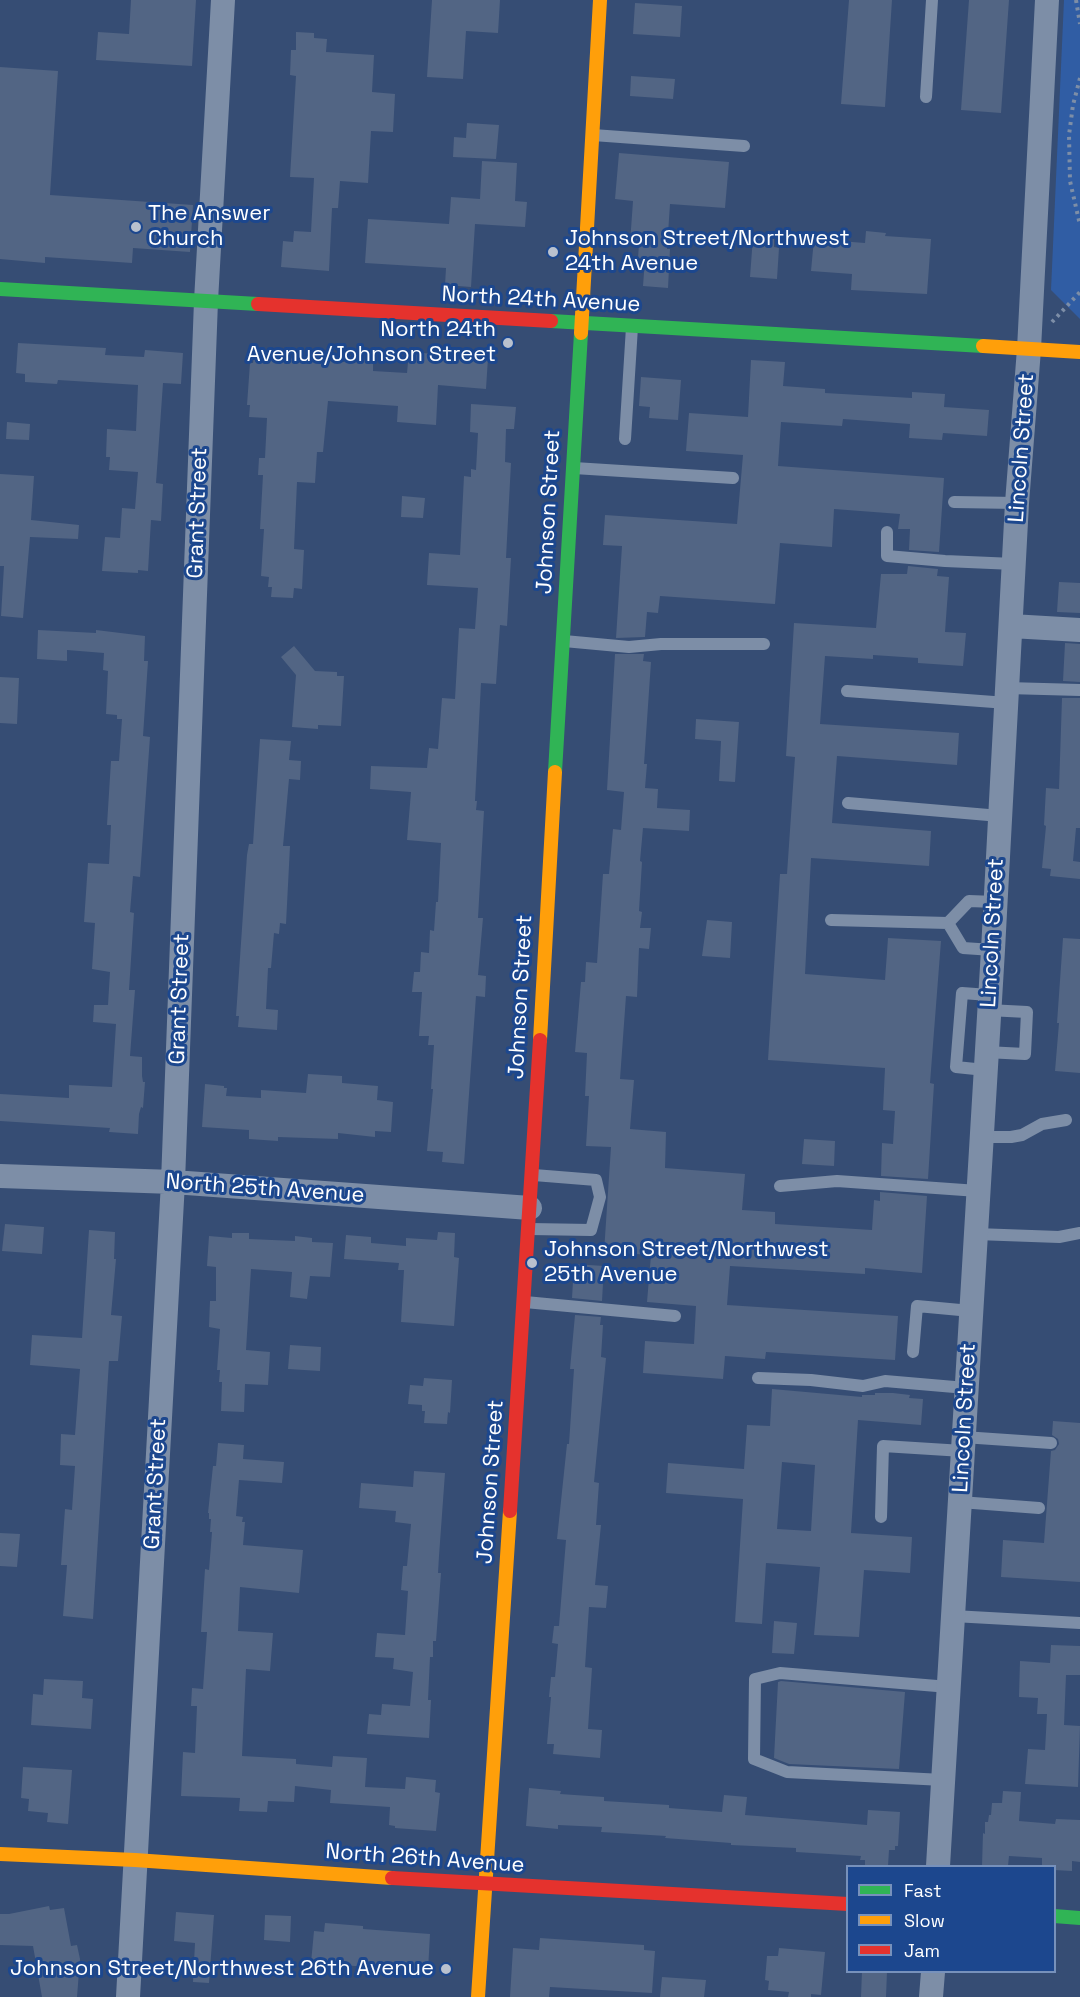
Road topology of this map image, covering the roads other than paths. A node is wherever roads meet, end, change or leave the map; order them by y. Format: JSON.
{"nodes":[{"id":1,"x":223,"y":0,"type":"edge"},
{"id":2,"x":600,"y":0,"type":"edge"},
{"id":3,"x":932,"y":0,"type":"edge"},
{"id":4,"x":1047,"y":0,"type":"edge"},
{"id":5,"x":926,"y":97,"type":"dead end"},
{"id":6,"x":592,"y":135,"type":"junction"},
{"id":7,"x":744,"y":146,"type":"dead end"},
{"id":8,"x":0,"y":289,"type":"edge"},
{"id":9,"x":206,"y":301,"type":"junction"},
{"id":10,"x":581,"y":323,"type":"junction"},
{"id":11,"x":632,"y":326,"type":"junction"},
{"id":12,"x":1029,"y":349,"type":"junction"},
{"id":13,"x":1080,"y":352,"type":"edge"},
{"id":14,"x":625,"y":439,"type":"dead end"},
{"id":15,"x":573,"y":468,"type":"junction"},
{"id":16,"x":733,"y":478,"type":"dead end"},
{"id":17,"x":954,"y":502,"type":"dead end"},
{"id":18,"x":1017,"y":503,"type":"junction"},
{"id":19,"x":887,"y":532,"type":"dead end"},
{"id":20,"x":1014,"y":564,"type":"junction"},
{"id":21,"x":1011,"y":626,"type":"junction"},
{"id":22,"x":1080,"y":630,"type":"edge"},
{"id":23,"x":563,"y":641,"type":"junction"},
{"id":24,"x":764,"y":644,"type":"dead end"},
{"id":25,"x":1080,"y":690,"type":"edge"},
{"id":26,"x":847,"y":691,"type":"dead end"},
{"id":27,"x":1007,"y":695,"type":"junction"},
{"id":28,"x":848,"y":803,"type":"dead end"},
{"id":29,"x":1000,"y":816,"type":"junction"},
{"id":30,"x":994,"y":902,"type":"junction"},
{"id":31,"x":831,"y":920,"type":"dead end"},
{"id":32,"x":948,"y":922,"type":"junction"},
{"id":33,"x":993,"y":950,"type":"junction"},
{"id":34,"x":989,"y":1003,"type":"junction"},
{"id":35,"x":985,"y":1061,"type":"junction"},
{"id":36,"x":1066,"y":1120,"type":"dead end"},
{"id":37,"x":981,"y":1137,"type":"junction"},
{"id":38,"x":531,"y":1174,"type":"junction"},
{"id":39,"x":0,"y":1176,"type":"edge"},
{"id":40,"x":173,"y":1182,"type":"junction"},
{"id":41,"x":780,"y":1186,"type":"dead end"},
{"id":42,"x":978,"y":1191,"type":"junction"},
{"id":43,"x":529,"y":1218,"type":"junction"},
{"id":44,"x":1080,"y":1233,"type":"edge"},
{"id":45,"x":975,"y":1234,"type":"junction"},
{"id":46,"x":524,"y":1302,"type":"junction"},
{"id":47,"x":971,"y":1311,"type":"junction"},
{"id":48,"x":675,"y":1316,"type":"dead end"},
{"id":49,"x":913,"y":1352,"type":"dead end"},
{"id":50,"x":758,"y":1378,"type":"dead end"},
{"id":51,"x":966,"y":1388,"type":"junction"},
{"id":52,"x":1051,"y":1443,"type":"dead end"},
{"id":53,"x":963,"y":1444,"type":"junction"},
{"id":54,"x":960,"y":1502,"type":"junction"},
{"id":55,"x":1039,"y":1508,"type":"dead end"},
{"id":56,"x":881,"y":1517,"type":"dead end"},
{"id":57,"x":953,"y":1616,"type":"junction"},
{"id":58,"x":1080,"y":1623,"type":"edge"},
{"id":59,"x":949,"y":1687,"type":"junction"},
{"id":60,"x":944,"y":1780,"type":"junction"},
{"id":61,"x":0,"y":1854,"type":"edge"},
{"id":62,"x":135,"y":1860,"type":"junction"},
{"id":63,"x":938,"y":1865,"type":"edge"},
{"id":64,"x":486,"y":1885,"type":"junction"},
{"id":65,"x":846,"y":1905,"type":"edge"},
{"id":66,"x":1056,"y":1916,"type":"edge"},
{"id":67,"x":1080,"y":1918,"type":"edge"},
{"id":68,"x":933,"y":1973,"type":"edge"},
{"id":69,"x":128,"y":1997,"type":"edge"},
{"id":70,"x":478,"y":1997,"type":"edge"},
{"id":71,"x":931,"y":1997,"type":"edge"}],
"edges":[{"from":1,"to":9,"type":"street","name":"Grant Street"},
{"from":2,"to":6,"type":"street","name":"Johnson Street"},
{"from":3,"to":5,"type":"lane"},
{"from":4,"to":12,"type":"street","name":"Lincoln Street"},
{"from":6,"to":7,"type":"lane"},
{"from":6,"to":10,"type":"street","name":"Johnson Street"},
{"from":8,"to":9,"type":"street","name":"North 24th Avenue"},
{"from":9,"to":10,"type":"street","name":"North 24th Avenue"},
{"from":9,"to":40,"type":"street","name":"Grant Street"},
{"from":10,"to":11,"type":"street","name":"North 24th Avenue"},
{"from":10,"to":15,"type":"street","name":"Johnson Street"},
{"from":11,"to":12,"type":"street","name":"North 24th Avenue"},
{"from":11,"to":14,"type":"lane"},
{"from":12,"to":13,"type":"street","name":"North 24th Avenue"},
{"from":12,"to":18,"type":"street","name":"Lincoln Street"},
{"from":15,"to":16,"type":"lane"},
{"from":15,"to":23,"type":"street","name":"Johnson Street"},
{"from":17,"to":18,"type":"lane"},
{"from":18,"to":20,"type":"street","name":"Lincoln Street"},
{"from":19,"to":20,"type":"lane"},
{"from":20,"to":21,"type":"street","name":"Lincoln Street"},
{"from":21,"to":22,"type":"street"},
{"from":21,"to":27,"type":"street","name":"Lincoln Street"},
{"from":23,"to":24,"type":"lane"},
{"from":23,"to":38,"type":"street","name":"Johnson Street"},
{"from":25,"to":27,"type":"lane"},
{"from":26,"to":27,"type":"lane"},
{"from":27,"to":29,"type":"street","name":"Lincoln Street"},
{"from":28,"to":29,"type":"lane"},
{"from":29,"to":30,"type":"street","name":"Lincoln Street"},
{"from":30,"to":32,"type":"lane"},
{"from":30,"to":33,"type":"street","name":"Lincoln Street"},
{"from":31,"to":32,"type":"lane"},
{"from":32,"to":33,"type":"lane"},
{"from":33,"to":34,"type":"street","name":"Lincoln Street"},
{"from":34,"to":35,"type":"street","name":"Lincoln Street"},
{"from":34,"to":35,"type":"lane"},
{"from":34,"to":35,"type":"lane"},
{"from":35,"to":37,"type":"street","name":"Lincoln Street"},
{"from":36,"to":37,"type":"lane"},
{"from":37,"to":42,"type":"street","name":"Lincoln Street"},
{"from":38,"to":43,"type":"street","name":"Johnson Street"},
{"from":38,"to":43,"type":"lane"},
{"from":39,"to":40,"type":"street","name":"North 25th Avenue"},
{"from":40,"to":43,"type":"street","name":"North 25th Avenue"},
{"from":40,"to":62,"type":"street","name":"Grant Street"},
{"from":41,"to":42,"type":"lane"},
{"from":42,"to":45,"type":"street","name":"Lincoln Street"},
{"from":43,"to":46,"type":"street","name":"Johnson Street"},
{"from":44,"to":45,"type":"lane"},
{"from":45,"to":47,"type":"street","name":"Lincoln Street"},
{"from":46,"to":48,"type":"lane"},
{"from":46,"to":64,"type":"street","name":"Johnson Street"},
{"from":47,"to":49,"type":"lane"},
{"from":47,"to":51,"type":"street","name":"Lincoln Street"},
{"from":50,"to":51,"type":"lane"},
{"from":51,"to":53,"type":"street","name":"Lincoln Street"},
{"from":52,"to":53,"type":"lane"},
{"from":53,"to":54,"type":"street","name":"Lincoln Street"},
{"from":53,"to":56,"type":"lane"},
{"from":54,"to":55,"type":"lane"},
{"from":54,"to":57,"type":"street","name":"Lincoln Street"},
{"from":57,"to":58,"type":"lane"},
{"from":57,"to":59,"type":"street","name":"Lincoln Street"},
{"from":59,"to":60,"type":"street","name":"Lincoln Street"},
{"from":59,"to":60,"type":"lane"},
{"from":60,"to":63,"type":"street","name":"Lincoln Street"},
{"from":61,"to":62,"type":"street","name":"North 26th Avenue"},
{"from":62,"to":64,"type":"street","name":"North 26th Avenue"},
{"from":62,"to":69,"type":"street","name":"Grant Street"},
{"from":64,"to":65,"type":"street","name":"North 26th Avenue"},
{"from":64,"to":70,"type":"street","name":"Johnson Street"},
{"from":66,"to":67,"type":"street"},
{"from":68,"to":71,"type":"street"}]}
